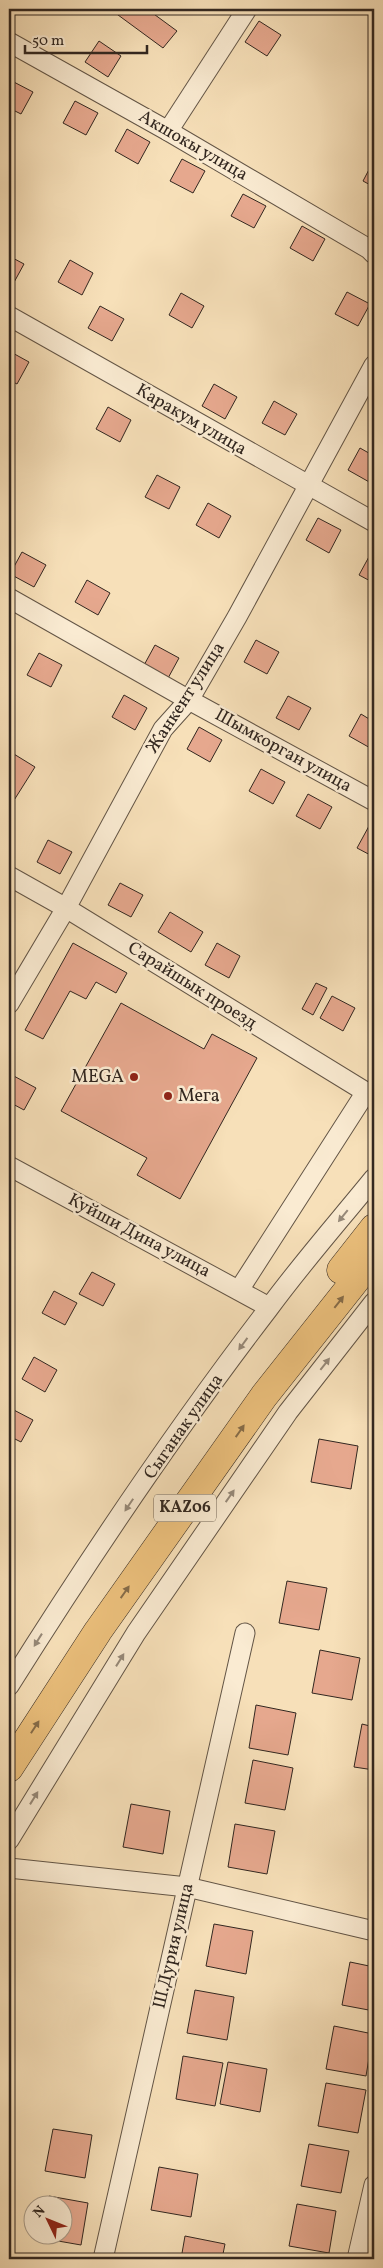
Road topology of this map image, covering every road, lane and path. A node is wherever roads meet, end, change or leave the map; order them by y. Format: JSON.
{"nodes":[{"id":1,"x":247,"y":9,"type":"edge"},
{"id":2,"x":9,"y":42,"type":"edge"},
{"id":3,"x":168,"y":131,"type":"junction"},
{"id":4,"x":373,"y":248,"type":"edge"},
{"id":5,"x":9,"y":316,"type":"edge"},
{"id":6,"x":374,"y":365,"type":"edge"},
{"id":7,"x":308,"y":486,"type":"junction"},
{"id":8,"x":374,"y":522,"type":"edge"},
{"id":9,"x":9,"y":598,"type":"edge"},
{"id":10,"x":189,"y":700,"type":"junction"},
{"id":11,"x":374,"y":801,"type":"edge"},
{"id":12,"x":9,"y":876,"type":"edge"},
{"id":13,"x":66,"y":908,"type":"junction"},
{"id":14,"x":9,"y":1004,"type":"edge"},
{"id":15,"x":370,"y":1095,"type":"edge"},
{"id":16,"x":9,"y":1166,"type":"edge"},
{"id":17,"x":374,"y":1178,"type":"edge"},
{"id":18,"x":374,"y":1228,"type":"edge"},
{"id":19,"x":374,"y":1257,"type":"edge"},
{"id":20,"x":239,"y":1290,"type":"junction"},
{"id":21,"x":374,"y":1302,"type":"edge"},
{"id":22,"x":269,"y":1307,"type":"junction"},
{"id":23,"x":245,"y":1633,"type":"dead end"},
{"id":24,"x":9,"y":1686,"type":"edge"},
{"id":25,"x":9,"y":1734,"type":"edge"},
{"id":26,"x":9,"y":1768,"type":"edge"},
{"id":27,"x":9,"y":1840,"type":"edge"},
{"id":28,"x":9,"y":1868,"type":"edge"},
{"id":29,"x":188,"y":1887,"type":"junction"},
{"id":30,"x":374,"y":1931,"type":"edge"},
{"id":31,"x":374,"y":2185,"type":"edge"},
{"id":32,"x":102,"y":2259,"type":"edge"},
{"id":33,"x":357,"y":2259,"type":"edge"}],
"edges":[{"from":1,"to":3,"type":"street"},
{"from":2,"to":3,"type":"street","name":"Акшокы улица"},
{"from":3,"to":4,"type":"street","name":"Акшокы улица"},
{"from":5,"to":7,"type":"street","name":"Каракум улица"},
{"from":6,"to":7,"type":"street","name":"Жанкент улица"},
{"from":7,"to":8,"type":"street","name":"Каракум улица"},
{"from":7,"to":10,"type":"street","name":"Жанкент улица"},
{"from":9,"to":10,"type":"street","name":"Шымкорган улица"},
{"from":10,"to":11,"type":"street","name":"Шымкорган улица"},
{"from":10,"to":13,"type":"street","name":"Жанкент улица"},
{"from":12,"to":13,"type":"street","name":"Сарайшык проезд"},
{"from":13,"to":14,"type":"street","name":"Жанкент улица"},
{"from":13,"to":15,"type":"street","name":"Сарайшык проезд"},
{"from":15,"to":20,"type":"street"},
{"from":16,"to":20,"type":"street","name":"Куйши Дина улица"},
{"from":17,"to":22,"type":"street","name":"Сыганак улица","one_way":true},
{"from":18,"to":25,"type":"highway","number":"KАZ06"},
{"from":26,"to":19,"type":"highway","number":"KАZ06","one_way":true},
{"from":20,"to":22,"type":"street","name":"Куйши Дина улица"},
{"from":27,"to":21,"type":"street","one_way":true},
{"from":22,"to":24,"type":"street","name":"Сыганак улица","one_way":true},
{"from":23,"to":29,"type":"street","name":"Ш.Дурия улица"},
{"from":28,"to":29,"type":"street"},
{"from":29,"to":30,"type":"street"},
{"from":29,"to":32,"type":"street","name":"Ш.Дурия улица"},
{"from":31,"to":33,"type":"street"}]}
